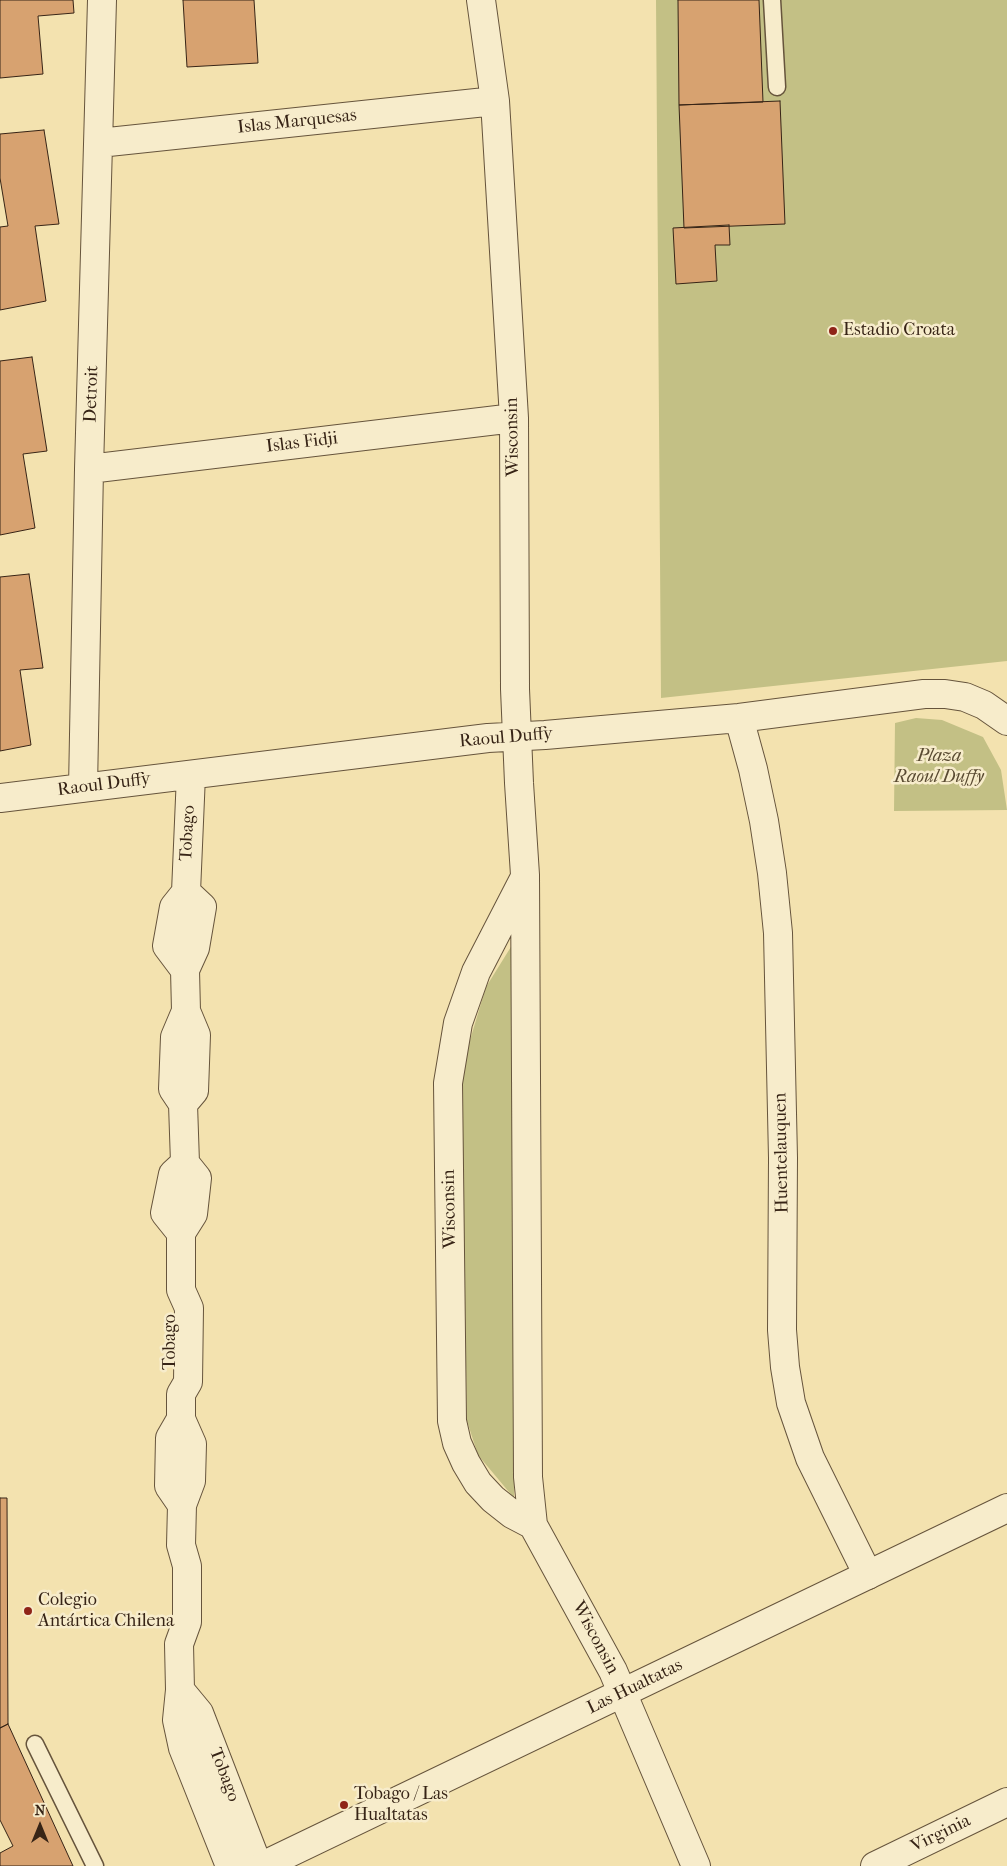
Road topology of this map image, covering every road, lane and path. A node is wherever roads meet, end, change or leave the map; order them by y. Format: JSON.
{"nodes":[{"id":1,"x":102,"y":0,"type":"edge"},
{"id":2,"x":481,"y":0,"type":"edge"},
{"id":3,"x":772,"y":0,"type":"edge"},
{"id":4,"x":778,"y":87,"type":"dead end"},
{"id":5,"x":495,"y":101,"type":"junction"},
{"id":6,"x":99,"y":143,"type":"junction"},
{"id":7,"x":514,"y":418,"type":"junction"},
{"id":8,"x":89,"y":468,"type":"junction"},
{"id":9,"x":739,"y":718,"type":"junction"},
{"id":10,"x":1007,"y":721,"type":"edge"},
{"id":11,"x":517,"y":735,"type":"junction"},
{"id":12,"x":191,"y":774,"type":"junction"},
{"id":13,"x":83,"y":788,"type":"junction"},
{"id":14,"x":0,"y":798,"type":"edge"},
{"id":15,"x":526,"y":875,"type":"junction"},
{"id":16,"x":1007,"y":1508,"type":"edge"},
{"id":17,"x":533,"y":1525,"type":"junction"},
{"id":18,"x":868,"y":1575,"type":"junction"},
{"id":19,"x":180,"y":1690,"type":"junction"},
{"id":20,"x":624,"y":1692,"type":"junction"},
{"id":21,"x":35,"y":1744,"type":"dead end"},
{"id":22,"x":1007,"y":1802,"type":"edge"},
{"id":23,"x":95,"y":1866,"type":"edge"},
{"id":24,"x":230,"y":1866,"type":"edge"},
{"id":25,"x":260,"y":1866,"type":"edge"},
{"id":26,"x":696,"y":1866,"type":"edge"},
{"id":27,"x":875,"y":1866,"type":"edge"}],
"edges":[{"from":1,"to":6,"type":"street","name":"Detroit"},
{"from":2,"to":5,"type":"street","name":"Wisconsin"},
{"from":3,"to":4,"type":"lane"},
{"from":5,"to":6,"type":"street","name":"Islas Marquesas"},
{"from":5,"to":7,"type":"street","name":"Wisconsin"},
{"from":6,"to":8,"type":"street","name":"Detroit"},
{"from":7,"to":8,"type":"street","name":"Islas Fidji"},
{"from":7,"to":11,"type":"street","name":"Wisconsin"},
{"from":8,"to":13,"type":"street","name":"Detroit"},
{"from":9,"to":10,"type":"street","name":"Raoul Duffy"},
{"from":9,"to":11,"type":"street","name":"Raoul Duffy"},
{"from":9,"to":18,"type":"street","name":"Huentelauquen"},
{"from":11,"to":12,"type":"street","name":"Raoul Duffy"},
{"from":11,"to":15,"type":"street","name":"Wisconsin"},
{"from":12,"to":13,"type":"street","name":"Raoul Duffy"},
{"from":12,"to":19,"type":"street","name":"Tobago"},
{"from":13,"to":14,"type":"street","name":"Raoul Duffy"},
{"from":15,"to":17,"type":"street","name":"Wisconsin"},
{"from":15,"to":17,"type":"street","name":"Wisconsin"},
{"from":16,"to":18,"type":"street","name":"Las Hualtatas"},
{"from":17,"to":20,"type":"street","name":"Wisconsin"},
{"from":18,"to":20,"type":"street","name":"Las Hualtatas"},
{"from":19,"to":24,"type":"street","name":"Tobago"},
{"from":19,"to":25,"type":"street","name":"Tobago"},
{"from":20,"to":25,"type":"street","name":"Las Hualtatas"},
{"from":20,"to":26,"type":"street","name":"Wisconsin"},
{"from":21,"to":23,"type":"lane"},
{"from":22,"to":27,"type":"street","name":"Virginia"}]}
